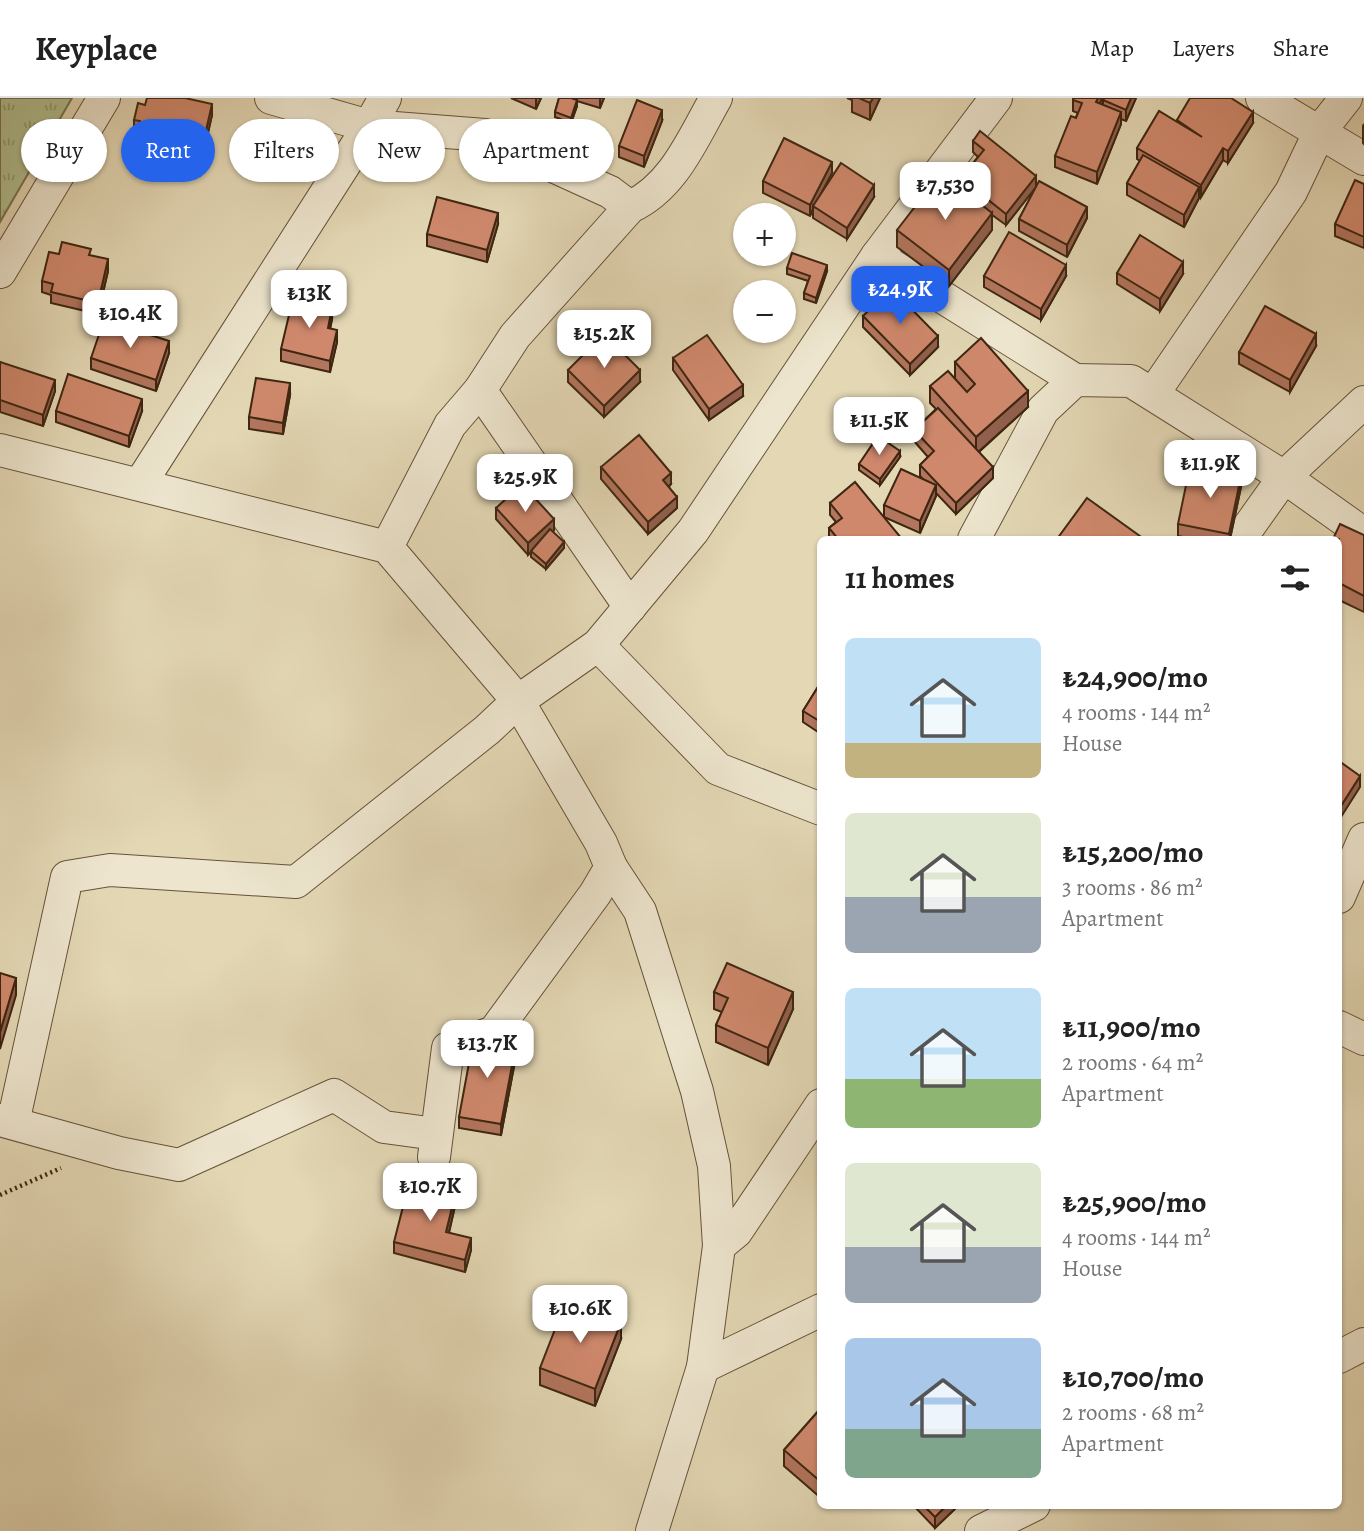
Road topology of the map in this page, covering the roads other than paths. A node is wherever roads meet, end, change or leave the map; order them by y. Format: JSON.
{"nodes":[{"id":1,"x":104,"y":98,"type":"edge"},
{"id":2,"x":271,"y":98,"type":"edge"},
{"id":3,"x":385,"y":98,"type":"edge"},
{"id":4,"x":716,"y":98,"type":"edge"},
{"id":5,"x":996,"y":98,"type":"edge"},
{"id":6,"x":1262,"y":98,"type":"edge"},
{"id":7,"x":1346,"y":98,"type":"edge"},
{"id":8,"x":373,"y":119,"type":"edge"},
{"id":9,"x":353,"y":121,"type":"edge"},
{"id":10,"x":1320,"y":131,"type":"junction"},
{"id":11,"x":445,"y":132,"type":"edge"},
{"id":12,"x":353,"y":151,"type":"edge"},
{"id":13,"x":1364,"y":159,"type":"edge"},
{"id":14,"x":630,"y":207,"type":"junction"},
{"id":15,"x":877,"y":256,"type":"junction"},
{"id":16,"x":0,"y":272,"type":"edge"},
{"id":17,"x":1074,"y":380,"type":"junction"},
{"id":18,"x":480,"y":390,"type":"junction"},
{"id":19,"x":1153,"y":394,"type":"junction"},
{"id":20,"x":1364,"y":402,"type":"edge"},
{"id":21,"x":0,"y":450,"type":"edge"},
{"id":22,"x":1284,"y":477,"type":"junction"},
{"id":23,"x":140,"y":484,"type":"junction"},
{"id":24,"x":1364,"y":534,"type":"edge"},
{"id":25,"x":976,"y":536,"type":"edge"},
{"id":26,"x":1242,"y":536,"type":"edge"},
{"id":27,"x":387,"y":547,"type":"junction"},
{"id":28,"x":630,"y":607,"type":"junction"},
{"id":29,"x":597,"y":645,"type":"junction"},
{"id":30,"x":518,"y":701,"type":"junction"},
{"id":31,"x":817,"y":807,"type":"edge"},
{"id":32,"x":1364,"y":839,"type":"edge"},
{"id":33,"x":611,"y":867,"type":"junction"},
{"id":34,"x":1342,"y":890,"type":"edge"},
{"id":35,"x":1342,"y":1029,"type":"edge"},
{"id":36,"x":1364,"y":1040,"type":"edge"},
{"id":37,"x":817,"y":1111,"type":"edge"},
{"id":38,"x":6,"y":1122,"type":"edge"},
{"id":39,"x":719,"y":1246,"type":"junction"},
{"id":40,"x":817,"y":1312,"type":"edge"},
{"id":41,"x":703,"y":1367,"type":"junction"},
{"id":42,"x":1026,"y":1509,"type":"edge"},
{"id":43,"x":652,"y":1531,"type":"edge"},
{"id":44,"x":981,"y":1531,"type":"edge"}],
"edges":[{"from":1,"to":16,"type":"street"},
{"from":2,"to":9,"type":"street"},
{"from":3,"to":8,"type":"street"},
{"from":4,"to":14,"type":"street"},
{"from":5,"to":15,"type":"street"},
{"from":6,"to":10,"type":"street"},
{"from":7,"to":10,"type":"street"},
{"from":10,"to":13,"type":"street"},
{"from":10,"to":19,"type":"street"},
{"from":11,"to":14,"type":"street"},
{"from":12,"to":23,"type":"street"},
{"from":14,"to":18,"type":"street"},
{"from":15,"to":17,"type":"street"},
{"from":15,"to":28,"type":"street"},
{"from":17,"to":19,"type":"street"},
{"from":17,"to":25,"type":"street"},
{"from":18,"to":27,"type":"street"},
{"from":18,"to":28,"type":"street"},
{"from":19,"to":22,"type":"street"},
{"from":20,"to":22,"type":"street"},
{"from":21,"to":23,"type":"street"},
{"from":22,"to":24,"type":"street"},
{"from":22,"to":26,"type":"street"},
{"from":23,"to":27,"type":"street"},
{"from":27,"to":30,"type":"street"},
{"from":28,"to":29,"type":"street"},
{"from":29,"to":30,"type":"street"},
{"from":29,"to":31,"type":"street"},
{"from":30,"to":33,"type":"street"},
{"from":30,"to":38,"type":"street"},
{"from":32,"to":34,"type":"street"},
{"from":33,"to":38,"type":"street"},
{"from":33,"to":39,"type":"street"},
{"from":35,"to":36,"type":"street"},
{"from":37,"to":39,"type":"street"},
{"from":39,"to":41,"type":"street"},
{"from":40,"to":41,"type":"street"},
{"from":41,"to":43,"type":"street"},
{"from":42,"to":44,"type":"street"}]}
